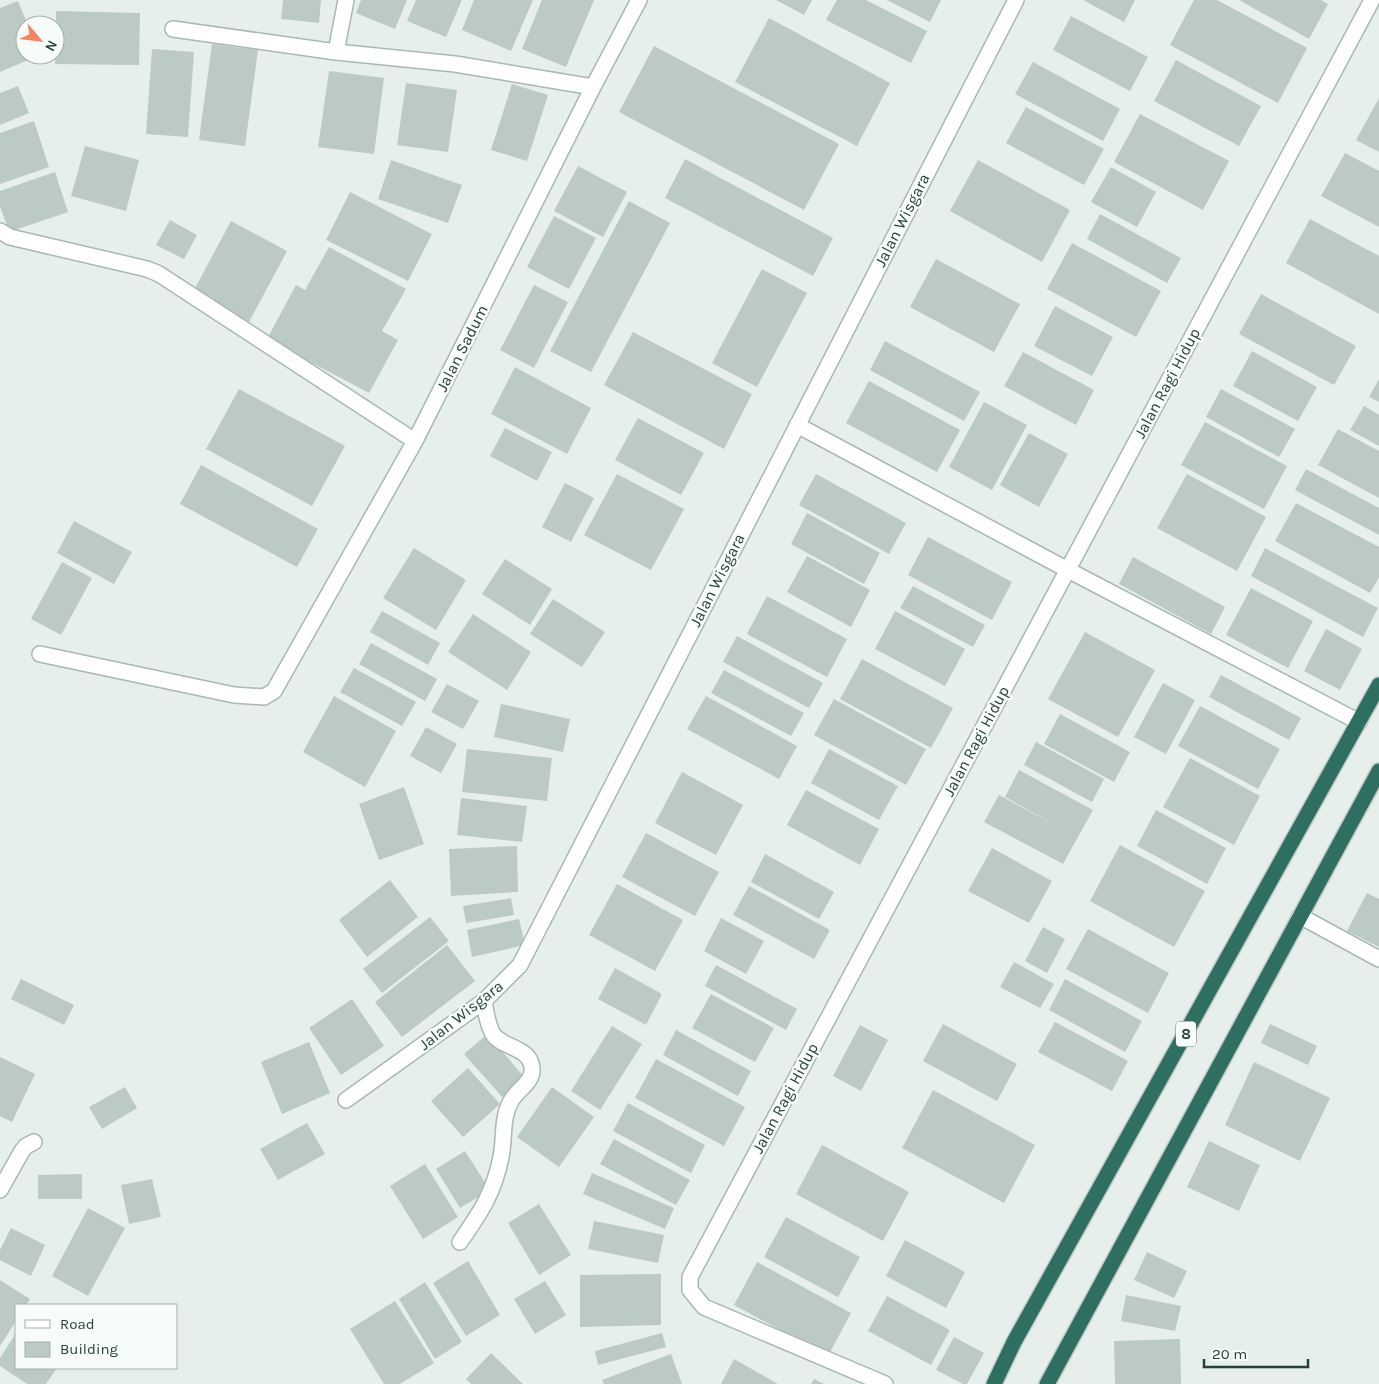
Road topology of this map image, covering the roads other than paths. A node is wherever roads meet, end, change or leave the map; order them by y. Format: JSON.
{"nodes":[{"id":1,"x":346,"y":0,"type":"edge"},
{"id":2,"x":639,"y":0,"type":"edge"},
{"id":3,"x":1016,"y":0,"type":"edge"},
{"id":4,"x":1372,"y":0,"type":"edge"},
{"id":5,"x":172,"y":29,"type":"dead end"},
{"id":6,"x":336,"y":52,"type":"junction"},
{"id":7,"x":592,"y":88,"type":"junction"},
{"id":8,"x":0,"y":231,"type":"edge"},
{"id":9,"x":797,"y":425,"type":"junction"},
{"id":10,"x":415,"y":441,"type":"junction"},
{"id":11,"x":1068,"y":570,"type":"junction"},
{"id":12,"x":40,"y":654,"type":"dead end"},
{"id":13,"x":1379,"y":684,"type":"edge"},
{"id":14,"x":1359,"y":722,"type":"junction"},
{"id":15,"x":1379,"y":771,"type":"edge"},
{"id":16,"x":1300,"y":916,"type":"junction"},
{"id":17,"x":1379,"y":959,"type":"edge"},
{"id":18,"x":484,"y":1001,"type":"junction"},
{"id":19,"x":346,"y":1100,"type":"dead end"},
{"id":20,"x":34,"y":1142,"type":"dead end"},
{"id":21,"x":0,"y":1190,"type":"edge"},
{"id":22,"x":460,"y":1242,"type":"dead end"},
{"id":23,"x":884,"y":1384,"type":"edge"},
{"id":24,"x":994,"y":1384,"type":"edge"},
{"id":25,"x":1047,"y":1384,"type":"edge"}],
"edges":[{"from":1,"to":6,"type":"street"},
{"from":2,"to":7,"type":"street","name":"Jalan Sadum"},
{"from":3,"to":9,"type":"street","name":"Jalan Wisgara"},
{"from":4,"to":11,"type":"street","name":"Jalan Ragi Hidup"},
{"from":5,"to":6,"type":"street"},
{"from":6,"to":7,"type":"street"},
{"from":7,"to":10,"type":"street","name":"Jalan Sadum"},
{"from":8,"to":10,"type":"street"},
{"from":9,"to":11,"type":"street"},
{"from":9,"to":18,"type":"street","name":"Jalan Wisgara"},
{"from":10,"to":12,"type":"street","name":"Jalan Sadum"},
{"from":11,"to":14,"type":"street"},
{"from":11,"to":23,"type":"street","name":"Jalan Ragi Hidup"},
{"from":13,"to":14,"type":"highway","number":"8"},
{"from":14,"to":24,"type":"highway","number":"8"},
{"from":15,"to":16,"type":"highway"},
{"from":16,"to":17,"type":"street"},
{"from":16,"to":25,"type":"highway"},
{"from":18,"to":19,"type":"street","name":"Jalan Wisgara"},
{"from":18,"to":22,"type":"street"},
{"from":20,"to":21,"type":"street"}]}
